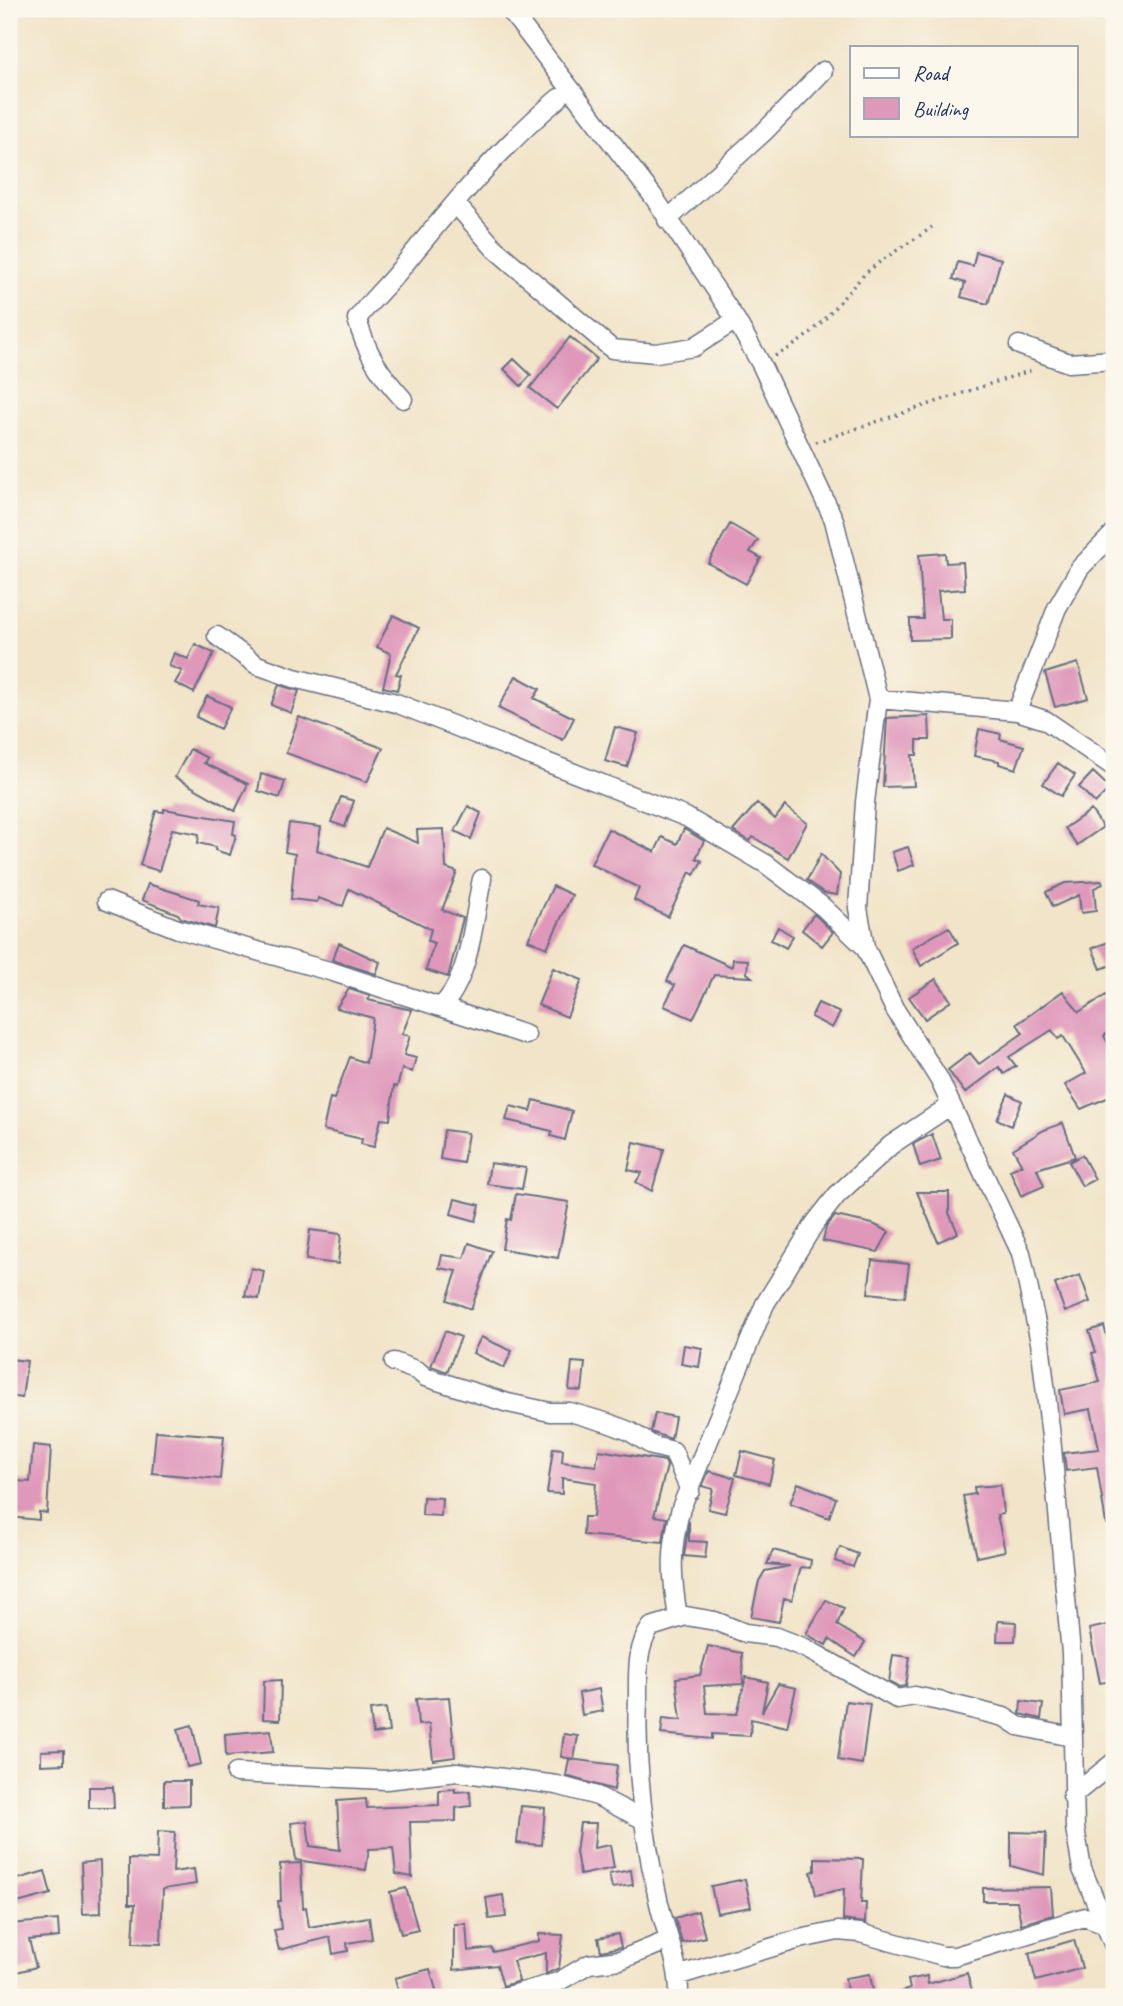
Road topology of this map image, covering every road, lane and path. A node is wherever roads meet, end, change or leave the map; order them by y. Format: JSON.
{"nodes":[{"id":1,"x":509,"y":9,"type":"edge"},
{"id":2,"x":823,"y":71,"type":"dead end"},
{"id":3,"x":559,"y":98,"type":"dead end"},
{"id":4,"x":455,"y":203,"type":"junction"},
{"id":5,"x":667,"y":220,"type":"junction"},
{"id":6,"x":932,"y":227,"type":"dead end"},
{"id":7,"x":736,"y":320,"type":"junction"},
{"id":8,"x":1019,"y":345,"type":"dead end"},
{"id":9,"x":1054,"y":358,"type":"junction"},
{"id":10,"x":1114,"y":360,"type":"edge"},
{"id":11,"x":761,"y":364,"type":"junction"},
{"id":12,"x":403,"y":399,"type":"dead end"},
{"id":13,"x":807,"y":445,"type":"dead end"},
{"id":14,"x":1114,"y":533,"type":"edge"},
{"id":15,"x":217,"y":636,"type":"dead end"},
{"id":16,"x":878,"y":699,"type":"junction"},
{"id":17,"x":1017,"y":711,"type":"junction"},
{"id":18,"x":1114,"y":767,"type":"edge"},
{"id":19,"x":482,"y":879,"type":"dead end"},
{"id":20,"x":107,"y":901,"type":"dead end"},
{"id":21,"x":865,"y":947,"type":"junction"},
{"id":22,"x":441,"y":1006,"type":"junction"},
{"id":23,"x":526,"y":1035,"type":"dead end"},
{"id":24,"x":951,"y":1105,"type":"junction"},
{"id":25,"x":394,"y":1362,"type":"dead end"},
{"id":26,"x":690,"y":1490,"type":"junction"},
{"id":27,"x":678,"y":1618,"type":"junction"},
{"id":28,"x":1072,"y":1737,"type":"junction"},
{"id":29,"x":1114,"y":1762,"type":"edge"},
{"id":30,"x":236,"y":1773,"type":"dead end"},
{"id":31,"x":1072,"y":1796,"type":"junction"},
{"id":32,"x":642,"y":1819,"type":"junction"},
{"id":33,"x":1103,"y":1924,"type":"junction"},
{"id":34,"x":669,"y":1940,"type":"junction"},
{"id":35,"x":1114,"y":1947,"type":"edge"},
{"id":36,"x":680,"y":1975,"type":"junction"},
{"id":37,"x":504,"y":1997,"type":"edge"},
{"id":38,"x":680,"y":1997,"type":"edge"}],
"edges":[{"from":1,"to":5,"type":"street"},
{"from":2,"to":5,"type":"street"},
{"from":3,"to":4,"type":"street"},
{"from":4,"to":7,"type":"street"},
{"from":4,"to":12,"type":"street"},
{"from":5,"to":7,"type":"street"},
{"from":6,"to":11,"type":"path"},
{"from":7,"to":11,"type":"street"},
{"from":8,"to":9,"type":"street"},
{"from":9,"to":10,"type":"street"},
{"from":9,"to":13,"type":"path"},
{"from":11,"to":16,"type":"street"},
{"from":14,"to":17,"type":"street"},
{"from":15,"to":21,"type":"street"},
{"from":16,"to":17,"type":"street"},
{"from":16,"to":21,"type":"street"},
{"from":17,"to":18,"type":"street"},
{"from":19,"to":22,"type":"street"},
{"from":20,"to":22,"type":"street"},
{"from":21,"to":24,"type":"street"},
{"from":22,"to":23,"type":"street"},
{"from":24,"to":26,"type":"street"},
{"from":24,"to":28,"type":"street"},
{"from":25,"to":26,"type":"street"},
{"from":26,"to":27,"type":"street"},
{"from":27,"to":28,"type":"street"},
{"from":27,"to":32,"type":"street"},
{"from":28,"to":31,"type":"street"},
{"from":29,"to":31,"type":"street"},
{"from":30,"to":32,"type":"street"},
{"from":31,"to":33,"type":"street"},
{"from":32,"to":34,"type":"street"},
{"from":33,"to":35,"type":"street"},
{"from":33,"to":36,"type":"street"},
{"from":34,"to":36,"type":"street"},
{"from":34,"to":37,"type":"street"},
{"from":36,"to":38,"type":"street"}]}
